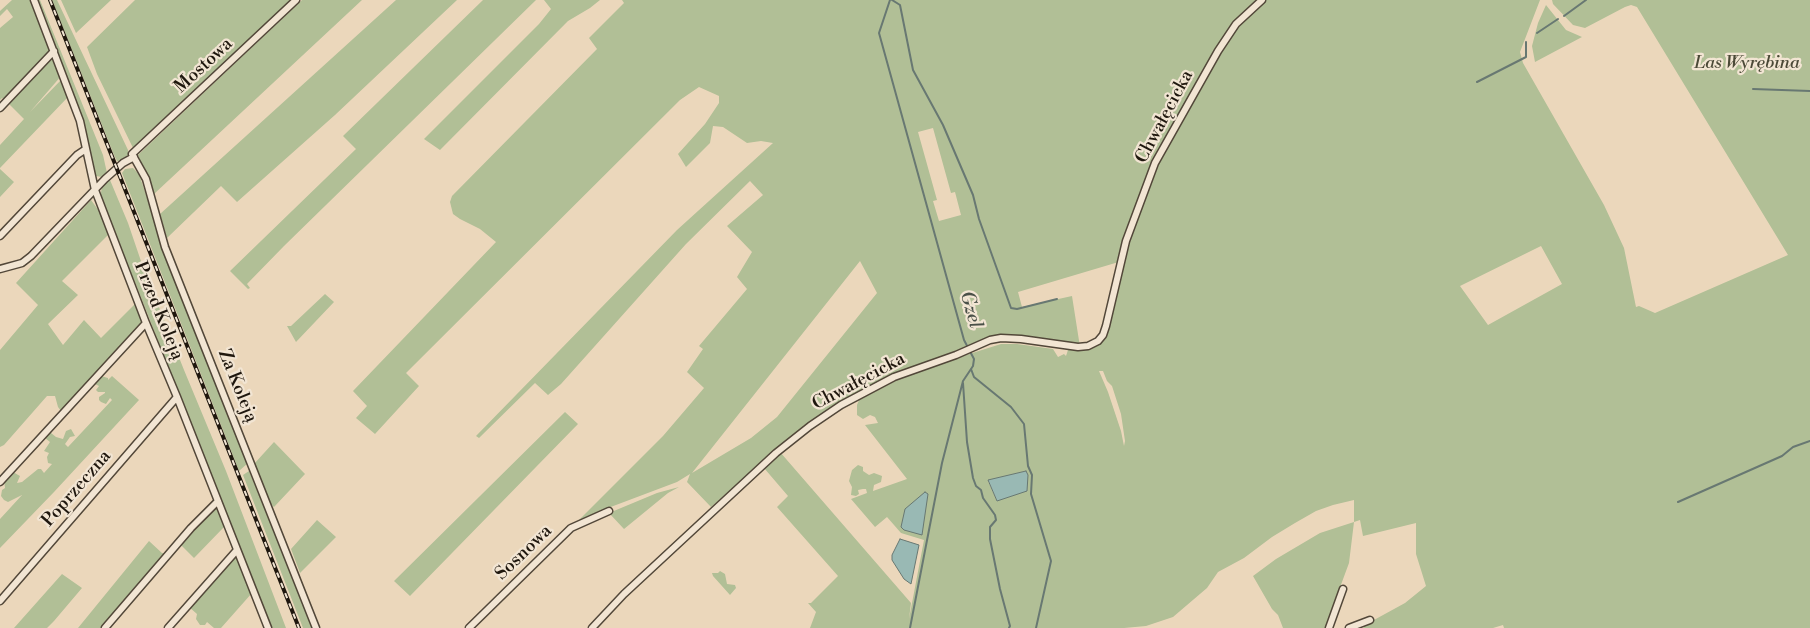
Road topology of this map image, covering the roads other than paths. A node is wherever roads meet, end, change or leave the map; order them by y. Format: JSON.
{"nodes":[{"id":1,"x":34,"y":0,"type":"edge"},
{"id":2,"x":296,"y":0,"type":"edge"},
{"id":3,"x":1262,"y":0,"type":"edge"},
{"id":4,"x":54,"y":51,"type":"junction"},
{"id":5,"x":0,"y":108,"type":"edge"},
{"id":6,"x":86,"y":149,"type":"junction"},
{"id":7,"x":133,"y":156,"type":"junction"},
{"id":8,"x":95,"y":190,"type":"junction"},
{"id":9,"x":0,"y":236,"type":"edge"},
{"id":10,"x":0,"y":269,"type":"edge"},
{"id":11,"x":146,"y":323,"type":"junction"},
{"id":12,"x":177,"y":397,"type":"junction"},
{"id":13,"x":0,"y":482,"type":"edge"},
{"id":14,"x":218,"y":501,"type":"junction"},
{"id":15,"x":609,"y":511,"type":"dead end"},
{"id":16,"x":237,"y":550,"type":"junction"},
{"id":17,"x":1343,"y":589,"type":"dead end"},
{"id":18,"x":0,"y":601,"type":"edge"},
{"id":19,"x":1370,"y":620,"type":"dead end"},
{"id":20,"x":105,"y":628,"type":"edge"},
{"id":21,"x":168,"y":628,"type":"edge"},
{"id":22,"x":268,"y":628,"type":"edge"},
{"id":23,"x":316,"y":628,"type":"edge"},
{"id":24,"x":469,"y":628,"type":"edge"},
{"id":25,"x":592,"y":628,"type":"edge"},
{"id":26,"x":1329,"y":628,"type":"edge"},
{"id":27,"x":1349,"y":628,"type":"edge"}],
"edges":[{"from":1,"to":4,"type":"street","name":"Przed Koleją"},
{"from":2,"to":7,"type":"street","name":"Mostowa"},
{"from":3,"to":25,"type":"street","name":"Chwałęcicka"},
{"from":4,"to":5,"type":"street"},
{"from":4,"to":6,"type":"street","name":"Przed Koleją"},
{"from":6,"to":8,"type":"street","name":"Przed Koleją"},
{"from":6,"to":9,"type":"street"},
{"from":7,"to":8,"type":"street","name":"Mostowa"},
{"from":7,"to":23,"type":"street","name":"Za Koleją"},
{"from":8,"to":10,"type":"street","name":"Mostowa"},
{"from":8,"to":11,"type":"street","name":"Przed Koleją"},
{"from":11,"to":12,"type":"street","name":"Przed Koleją"},
{"from":11,"to":13,"type":"street"},
{"from":12,"to":14,"type":"street","name":"Przed Koleją"},
{"from":12,"to":18,"type":"street","name":"Poprzeczna"},
{"from":14,"to":16,"type":"street","name":"Przed Koleją"},
{"from":14,"to":20,"type":"street"},
{"from":15,"to":24,"type":"street","name":"Sosnowa"},
{"from":16,"to":21,"type":"street"},
{"from":16,"to":22,"type":"street","name":"Przed Koleją"},
{"from":17,"to":26,"type":"street"},
{"from":19,"to":27,"type":"street"}]}
